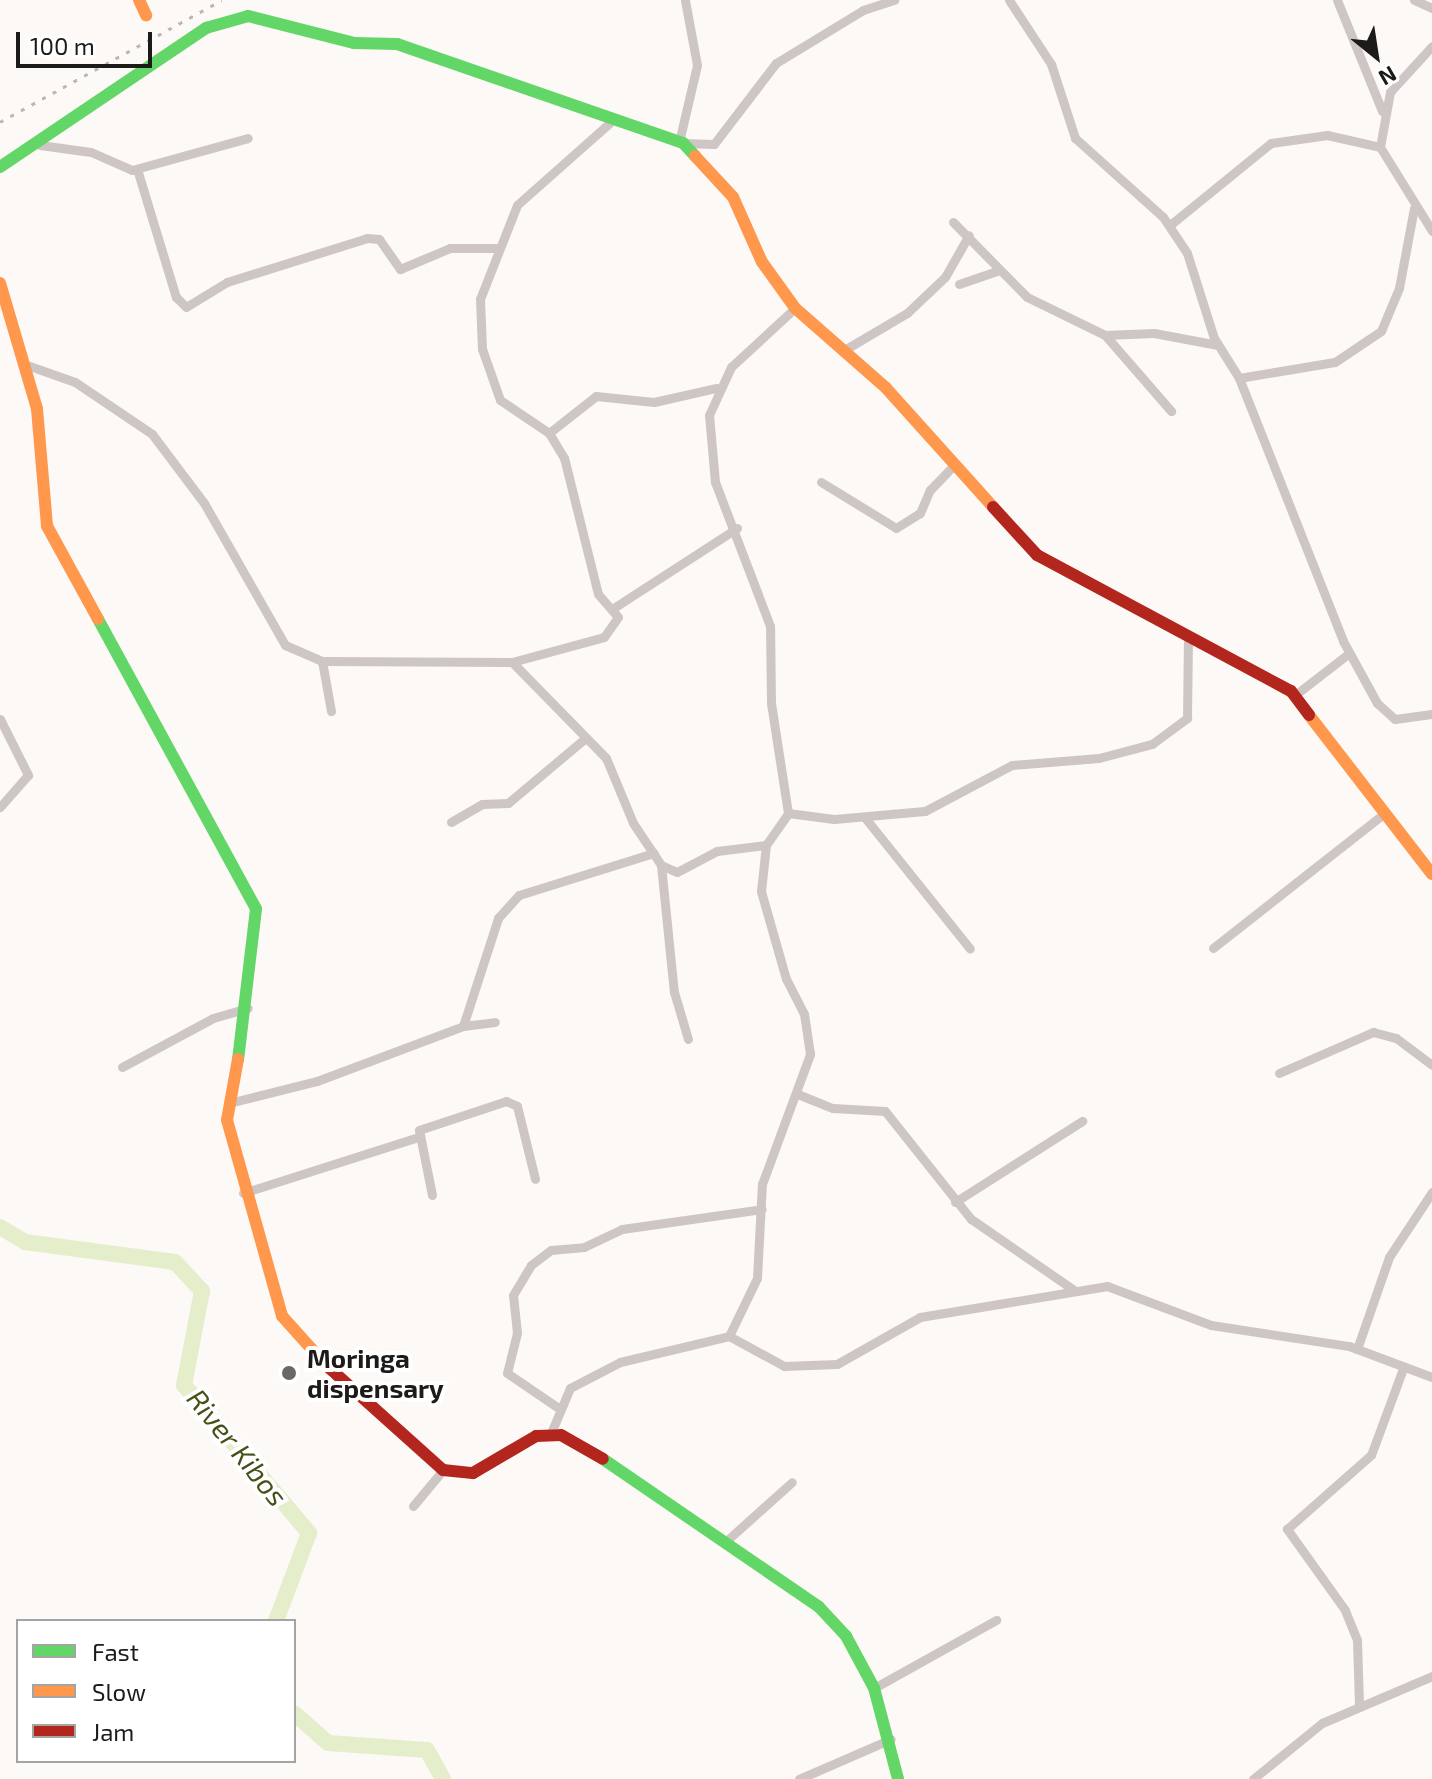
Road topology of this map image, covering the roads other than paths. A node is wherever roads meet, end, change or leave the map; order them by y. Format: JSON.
{"nodes":[{"id":1,"x":139,"y":0,"type":"edge"},
{"id":2,"x":685,"y":0,"type":"edge"},
{"id":3,"x":894,"y":0,"type":"edge"},
{"id":4,"x":1009,"y":0,"type":"edge"},
{"id":5,"x":1337,"y":0,"type":"edge"},
{"id":6,"x":1414,"y":0,"type":"edge"},
{"id":7,"x":1432,"y":8,"type":"edge"},
{"id":8,"x":146,"y":15,"type":"dead end"},
{"id":9,"x":1432,"y":46,"type":"edge"},
{"id":10,"x":1382,"y":111,"type":"junction"},
{"id":11,"x":615,"y":118,"type":"junction"},
{"id":12,"x":248,"y":138,"type":"dead end"},
{"id":13,"x":681,"y":143,"type":"junction"},
{"id":14,"x":40,"y":145,"type":"junction"},
{"id":15,"x":1380,"y":147,"type":"junction"},
{"id":16,"x":0,"y":167,"type":"edge"},
{"id":17,"x":137,"y":169,"type":"junction"},
{"id":18,"x":1414,"y":208,"type":"junction"},
{"id":19,"x":953,"y":222,"type":"dead end"},
{"id":20,"x":1170,"y":225,"type":"junction"},
{"id":21,"x":1432,"y":231,"type":"edge"},
{"id":22,"x":969,"y":235,"type":"junction"},
{"id":23,"x":498,"y":248,"type":"junction"},
{"id":24,"x":997,"y":271,"type":"junction"},
{"id":25,"x":0,"y":283,"type":"edge"},
{"id":26,"x":959,"y":284,"type":"dead end"},
{"id":27,"x":795,"y":308,"type":"junction"},
{"id":28,"x":1105,"y":335,"type":"junction"},
{"id":29,"x":1218,"y":345,"type":"junction"},
{"id":30,"x":846,"y":349,"type":"junction"},
{"id":31,"x":24,"y":364,"type":"junction"},
{"id":32,"x":1239,"y":378,"type":"junction"},
{"id":33,"x":716,"y":388,"type":"junction"},
{"id":34,"x":1171,"y":411,"type":"dead end"},
{"id":35,"x":549,"y":433,"type":"junction"},
{"id":36,"x":952,"y":467,"type":"junction"},
{"id":37,"x":821,"y":482,"type":"dead end"},
{"id":38,"x":737,"y":528,"type":"junction"},
{"id":39,"x":612,"y":609,"type":"junction"},
{"id":40,"x":1188,"y":641,"type":"junction"},
{"id":41,"x":1348,"y":654,"type":"junction"},
{"id":42,"x":322,"y":661,"type":"junction"},
{"id":43,"x":512,"y":662,"type":"junction"},
{"id":44,"x":1295,"y":695,"type":"junction"},
{"id":45,"x":331,"y":711,"type":"dead end"},
{"id":46,"x":1432,"y":714,"type":"edge"},
{"id":47,"x":0,"y":719,"type":"edge"},
{"id":48,"x":583,"y":740,"type":"junction"},
{"id":49,"x":0,"y":807,"type":"edge"},
{"id":50,"x":788,"y":813,"type":"junction"},
{"id":51,"x":1383,"y":814,"type":"junction"},
{"id":52,"x":866,"y":819,"type":"junction"},
{"id":53,"x":451,"y":822,"type":"dead end"},
{"id":54,"x":766,"y":845,"type":"junction"},
{"id":55,"x":654,"y":853,"type":"junction"},
{"id":56,"x":661,"y":865,"type":"junction"},
{"id":57,"x":1432,"y":874,"type":"edge"},
{"id":58,"x":1213,"y":948,"type":"dead end"},
{"id":59,"x":970,"y":949,"type":"dead end"},
{"id":60,"x":248,"y":1008,"type":"junction"},
{"id":61,"x":495,"y":1022,"type":"dead end"},
{"id":62,"x":463,"y":1026,"type":"junction"},
{"id":63,"x":688,"y":1039,"type":"dead end"},
{"id":64,"x":1432,"y":1065,"type":"edge"},
{"id":65,"x":122,"y":1067,"type":"dead end"},
{"id":66,"x":1279,"y":1073,"type":"dead end"},
{"id":67,"x":800,"y":1095,"type":"junction"},
{"id":68,"x":229,"y":1103,"type":"junction"},
{"id":69,"x":1082,"y":1121,"type":"dead end"},
{"id":70,"x":418,"y":1137,"type":"junction"},
{"id":71,"x":535,"y":1179,"type":"dead end"},
{"id":72,"x":1432,"y":1192,"type":"edge"},
{"id":73,"x":242,"y":1193,"type":"junction"},
{"id":74,"x":432,"y":1195,"type":"dead end"},
{"id":75,"x":955,"y":1202,"type":"junction"},
{"id":76,"x":762,"y":1209,"type":"junction"},
{"id":77,"x":1074,"y":1290,"type":"junction"},
{"id":78,"x":729,"y":1336,"type":"junction"},
{"id":79,"x":1357,"y":1349,"type":"junction"},
{"id":80,"x":1402,"y":1371,"type":"junction"},
{"id":81,"x":1432,"y":1377,"type":"edge"},
{"id":82,"x":557,"y":1407,"type":"junction"},
{"id":83,"x":551,"y":1433,"type":"junction"},
{"id":84,"x":443,"y":1470,"type":"junction"},
{"id":85,"x":792,"y":1482,"type":"dead end"},
{"id":86,"x":413,"y":1506,"type":"dead end"},
{"id":87,"x":724,"y":1543,"type":"junction"},
{"id":88,"x":996,"y":1620,"type":"dead end"},
{"id":89,"x":1432,"y":1676,"type":"edge"},
{"id":90,"x":874,"y":1688,"type":"junction"},
{"id":91,"x":1359,"y":1704,"type":"junction"},
{"id":92,"x":891,"y":1739,"type":"junction"},
{"id":93,"x":799,"y":1779,"type":"edge"},
{"id":94,"x":898,"y":1779,"type":"edge"},
{"id":95,"x":1253,"y":1779,"type":"edge"}],
"edges":[{"from":1,"to":8,"type":"street"},
{"from":2,"to":13,"type":"street"},
{"from":3,"to":13,"type":"street"},
{"from":4,"to":20,"type":"street"},
{"from":5,"to":10,"type":"street"},
{"from":6,"to":7,"type":"street"},
{"from":9,"to":10,"type":"street"},
{"from":10,"to":15,"type":"street"},
{"from":11,"to":13,"type":"street"},
{"from":11,"to":14,"type":"street"},
{"from":11,"to":23,"type":"street"},
{"from":12,"to":17,"type":"street"},
{"from":13,"to":27,"type":"street"},
{"from":14,"to":16,"type":"street"},
{"from":14,"to":17,"type":"street"},
{"from":15,"to":18,"type":"street"},
{"from":15,"to":20,"type":"street"},
{"from":17,"to":23,"type":"street"},
{"from":18,"to":21,"type":"street"},
{"from":18,"to":32,"type":"street"},
{"from":19,"to":22,"type":"street"},
{"from":20,"to":29,"type":"street"},
{"from":22,"to":24,"type":"street"},
{"from":22,"to":30,"type":"street"},
{"from":23,"to":35,"type":"street"},
{"from":24,"to":26,"type":"street"},
{"from":24,"to":28,"type":"street"},
{"from":25,"to":31,"type":"street"},
{"from":27,"to":30,"type":"street"},
{"from":27,"to":33,"type":"street"},
{"from":28,"to":29,"type":"street"},
{"from":28,"to":34,"type":"street"},
{"from":29,"to":32,"type":"street"},
{"from":30,"to":36,"type":"street"},
{"from":31,"to":42,"type":"street"},
{"from":31,"to":60,"type":"street"},
{"from":32,"to":41,"type":"street"},
{"from":33,"to":35,"type":"street"},
{"from":33,"to":38,"type":"street"},
{"from":35,"to":39,"type":"street"},
{"from":36,"to":37,"type":"street"},
{"from":36,"to":40,"type":"street"},
{"from":38,"to":39,"type":"street"},
{"from":38,"to":50,"type":"street"},
{"from":39,"to":43,"type":"street"},
{"from":40,"to":44,"type":"street"},
{"from":40,"to":52,"type":"street"},
{"from":41,"to":44,"type":"street"},
{"from":41,"to":46,"type":"street"},
{"from":42,"to":43,"type":"street"},
{"from":42,"to":45,"type":"street"},
{"from":43,"to":48,"type":"street"},
{"from":44,"to":51,"type":"street"},
{"from":47,"to":49,"type":"street"},
{"from":48,"to":53,"type":"street"},
{"from":48,"to":55,"type":"street"},
{"from":50,"to":52,"type":"street"},
{"from":50,"to":54,"type":"street"},
{"from":51,"to":57,"type":"street"},
{"from":51,"to":58,"type":"street"},
{"from":52,"to":59,"type":"street"},
{"from":54,"to":56,"type":"street"},
{"from":54,"to":67,"type":"street"},
{"from":55,"to":56,"type":"street"},
{"from":55,"to":62,"type":"street"},
{"from":56,"to":63,"type":"street"},
{"from":60,"to":65,"type":"street"},
{"from":60,"to":68,"type":"street"},
{"from":61,"to":62,"type":"street"},
{"from":62,"to":68,"type":"street"},
{"from":64,"to":66,"type":"street"},
{"from":67,"to":75,"type":"street"},
{"from":67,"to":76,"type":"street"},
{"from":68,"to":73,"type":"street"},
{"from":69,"to":75,"type":"street"},
{"from":70,"to":71,"type":"street"},
{"from":70,"to":73,"type":"street"},
{"from":70,"to":74,"type":"street"},
{"from":72,"to":79,"type":"street"},
{"from":73,"to":84,"type":"street"},
{"from":75,"to":77,"type":"street"},
{"from":76,"to":78,"type":"street"},
{"from":76,"to":82,"type":"street"},
{"from":77,"to":78,"type":"street"},
{"from":77,"to":79,"type":"street"},
{"from":78,"to":82,"type":"street"},
{"from":79,"to":80,"type":"street"},
{"from":80,"to":81,"type":"street"},
{"from":80,"to":91,"type":"street"},
{"from":82,"to":83,"type":"street"},
{"from":83,"to":84,"type":"street"},
{"from":83,"to":87,"type":"street"},
{"from":84,"to":86,"type":"street"},
{"from":85,"to":87,"type":"street"},
{"from":87,"to":90,"type":"street"},
{"from":88,"to":90,"type":"street"},
{"from":89,"to":91,"type":"street"},
{"from":90,"to":92,"type":"street"},
{"from":91,"to":95,"type":"street"},
{"from":92,"to":93,"type":"street"},
{"from":92,"to":94,"type":"street"}]}
